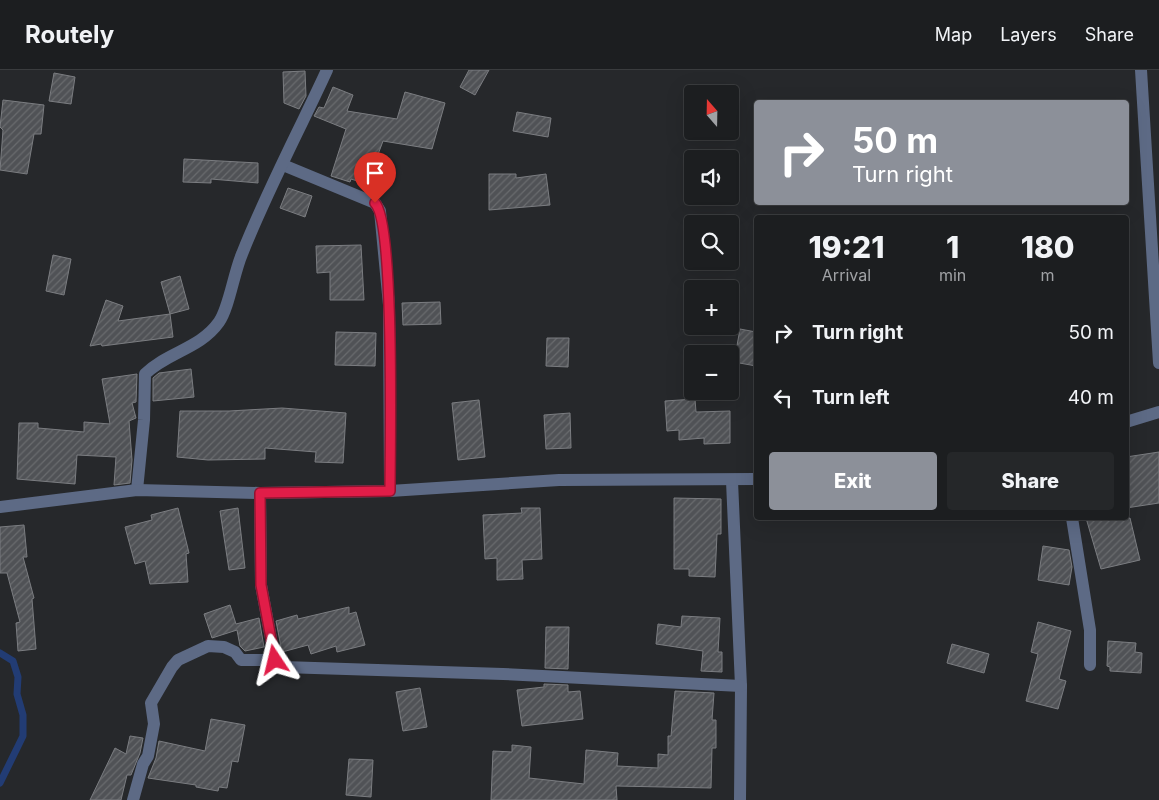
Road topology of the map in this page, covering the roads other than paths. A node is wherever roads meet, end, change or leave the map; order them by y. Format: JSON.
{"nodes":[{"id":1,"x":327,"y":70,"type":"edge"},
{"id":2,"x":1141,"y":70,"type":"edge"},
{"id":3,"x":283,"y":165,"type":"junction"},
{"id":4,"x":1159,"y":363,"type":"edge"},
{"id":5,"x":1159,"y":412,"type":"edge"},
{"id":6,"x":1129,"y":421,"type":"edge"},
{"id":7,"x":754,"y":479,"type":"edge"},
{"id":8,"x":732,"y":481,"type":"junction"},
{"id":9,"x":137,"y":490,"type":"junction"},
{"id":10,"x":390,"y":491,"type":"junction"},
{"id":11,"x":260,"y":493,"type":"junction"},
{"id":12,"x":0,"y":507,"type":"edge"},
{"id":13,"x":1072,"y":520,"type":"edge"},
{"id":14,"x":275,"y":660,"type":"junction"},
{"id":15,"x":1090,"y":665,"type":"dead end"},
{"id":16,"x":741,"y":686,"type":"junction"},
{"id":17,"x":133,"y":800,"type":"edge"},
{"id":18,"x":740,"y":800,"type":"edge"}],
"edges":[{"from":1,"to":3,"type":"street"},
{"from":2,"to":4,"type":"street"},
{"from":3,"to":9,"type":"street"},
{"from":3,"to":10,"type":"street"},
{"from":5,"to":6,"type":"street"},
{"from":7,"to":8,"type":"street"},
{"from":8,"to":10,"type":"street"},
{"from":8,"to":16,"type":"street"},
{"from":9,"to":11,"type":"street"},
{"from":9,"to":12,"type":"street"},
{"from":10,"to":11,"type":"street"},
{"from":11,"to":14,"type":"street"},
{"from":13,"to":15,"type":"street"},
{"from":14,"to":16,"type":"street"},
{"from":14,"to":17,"type":"street"},
{"from":16,"to":18,"type":"street"}]}
